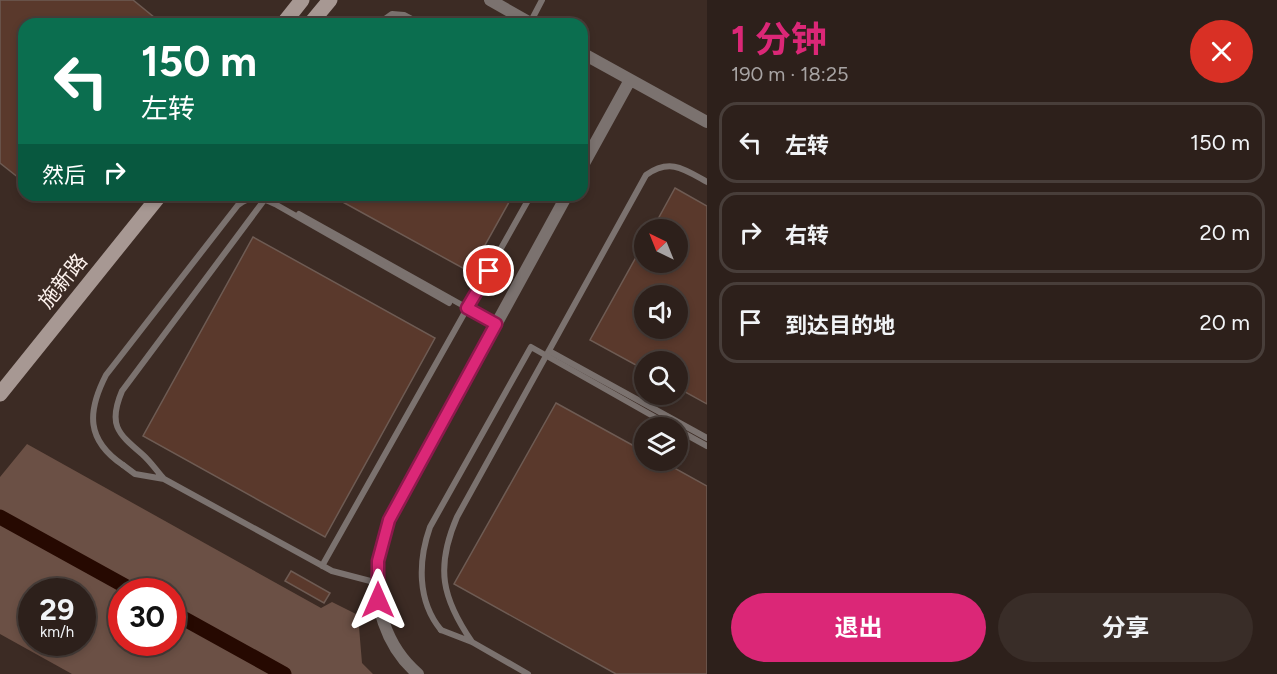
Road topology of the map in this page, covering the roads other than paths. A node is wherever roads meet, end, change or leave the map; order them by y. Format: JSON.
{"nodes":[{"id":1,"x":302,"y":0,"type":"edge"},
{"id":2,"x":330,"y":0,"type":"edge"},
{"id":3,"x":490,"y":0,"type":"edge"},
{"id":4,"x":542,"y":0,"type":"edge"},
{"id":5,"x":288,"y":18,"type":"edge"},
{"id":6,"x":315,"y":18,"type":"edge"},
{"id":7,"x":386,"y":18,"type":"edge"},
{"id":8,"x":410,"y":18,"type":"edge"},
{"id":9,"x":522,"y":18,"type":"edge"},
{"id":10,"x":533,"y":18,"type":"edge"},
{"id":11,"x":588,"y":56,"type":"edge"},
{"id":12,"x":630,"y":80,"type":"junction"},
{"id":13,"x":707,"y":122,"type":"edge"},
{"id":14,"x":588,"y":156,"type":"edge"},
{"id":15,"x":707,"y":182,"type":"edge"},
{"id":16,"x":155,"y":201,"type":"edge"},
{"id":17,"x":244,"y":201,"type":"edge"},
{"id":18,"x":264,"y":201,"type":"edge"},
{"id":19,"x":269,"y":201,"type":"edge"},
{"id":20,"x":277,"y":201,"type":"edge"},
{"id":21,"x":528,"y":201,"type":"edge"},
{"id":22,"x":564,"y":201,"type":"edge"},
{"id":23,"x":449,"y":303,"type":"dead end"},
{"id":24,"x":467,"y":308,"type":"junction"},
{"id":25,"x":496,"y":324,"type":"junction"},
{"id":26,"x":549,"y":351,"type":"junction"},
{"id":27,"x":0,"y":394,"type":"edge"},
{"id":28,"x":655,"y":417,"type":"edge"},
{"id":29,"x":688,"y":436,"type":"edge"},
{"id":30,"x":707,"y":438,"type":"edge"},
{"id":31,"x":707,"y":446,"type":"edge"},
{"id":32,"x":164,"y":479,"type":"junction"},
{"id":33,"x":322,"y":566,"type":"junction"},
{"id":34,"x":378,"y":583,"type":"junction"},
{"id":35,"x":472,"y":642,"type":"junction"},
{"id":36,"x":515,"y":671,"type":"edge"},
{"id":37,"x":418,"y":674,"type":"edge"},
{"id":38,"x":528,"y":674,"type":"edge"}],
"edges":[{"from":1,"to":5,"type":"street"},
{"from":2,"to":6,"type":"street"},
{"from":3,"to":9,"type":"street"},
{"from":4,"to":10,"type":"lane"},
{"from":7,"to":8,"type":"lane"},
{"from":11,"to":12,"type":"street"},
{"from":12,"to":13,"type":"street"},
{"from":12,"to":14,"type":"street"},
{"from":15,"to":26,"type":"lane"},
{"from":16,"to":27,"type":"street","name":"施新路"},
{"from":17,"to":32,"type":"lane","bridge":true},
{"from":18,"to":32,"type":"lane"},
{"from":19,"to":23,"type":"lane","bridge":true},
{"from":20,"to":24,"type":"lane"},
{"from":21,"to":24,"type":"lane"},
{"from":22,"to":25,"type":"street"},
{"from":24,"to":25,"type":"lane"},
{"from":24,"to":33,"type":"lane"},
{"from":25,"to":34,"type":"street"},
{"from":26,"to":30,"type":"lane"},
{"from":26,"to":35,"type":"lane"},
{"from":28,"to":35,"type":"lane","bridge":true},
{"from":29,"to":31,"type":"lane"},
{"from":32,"to":33,"type":"lane"},
{"from":33,"to":34,"type":"lane"},
{"from":34,"to":37,"type":"street"},
{"from":35,"to":36,"type":"lane"},
{"from":36,"to":38,"type":"lane"}]}
